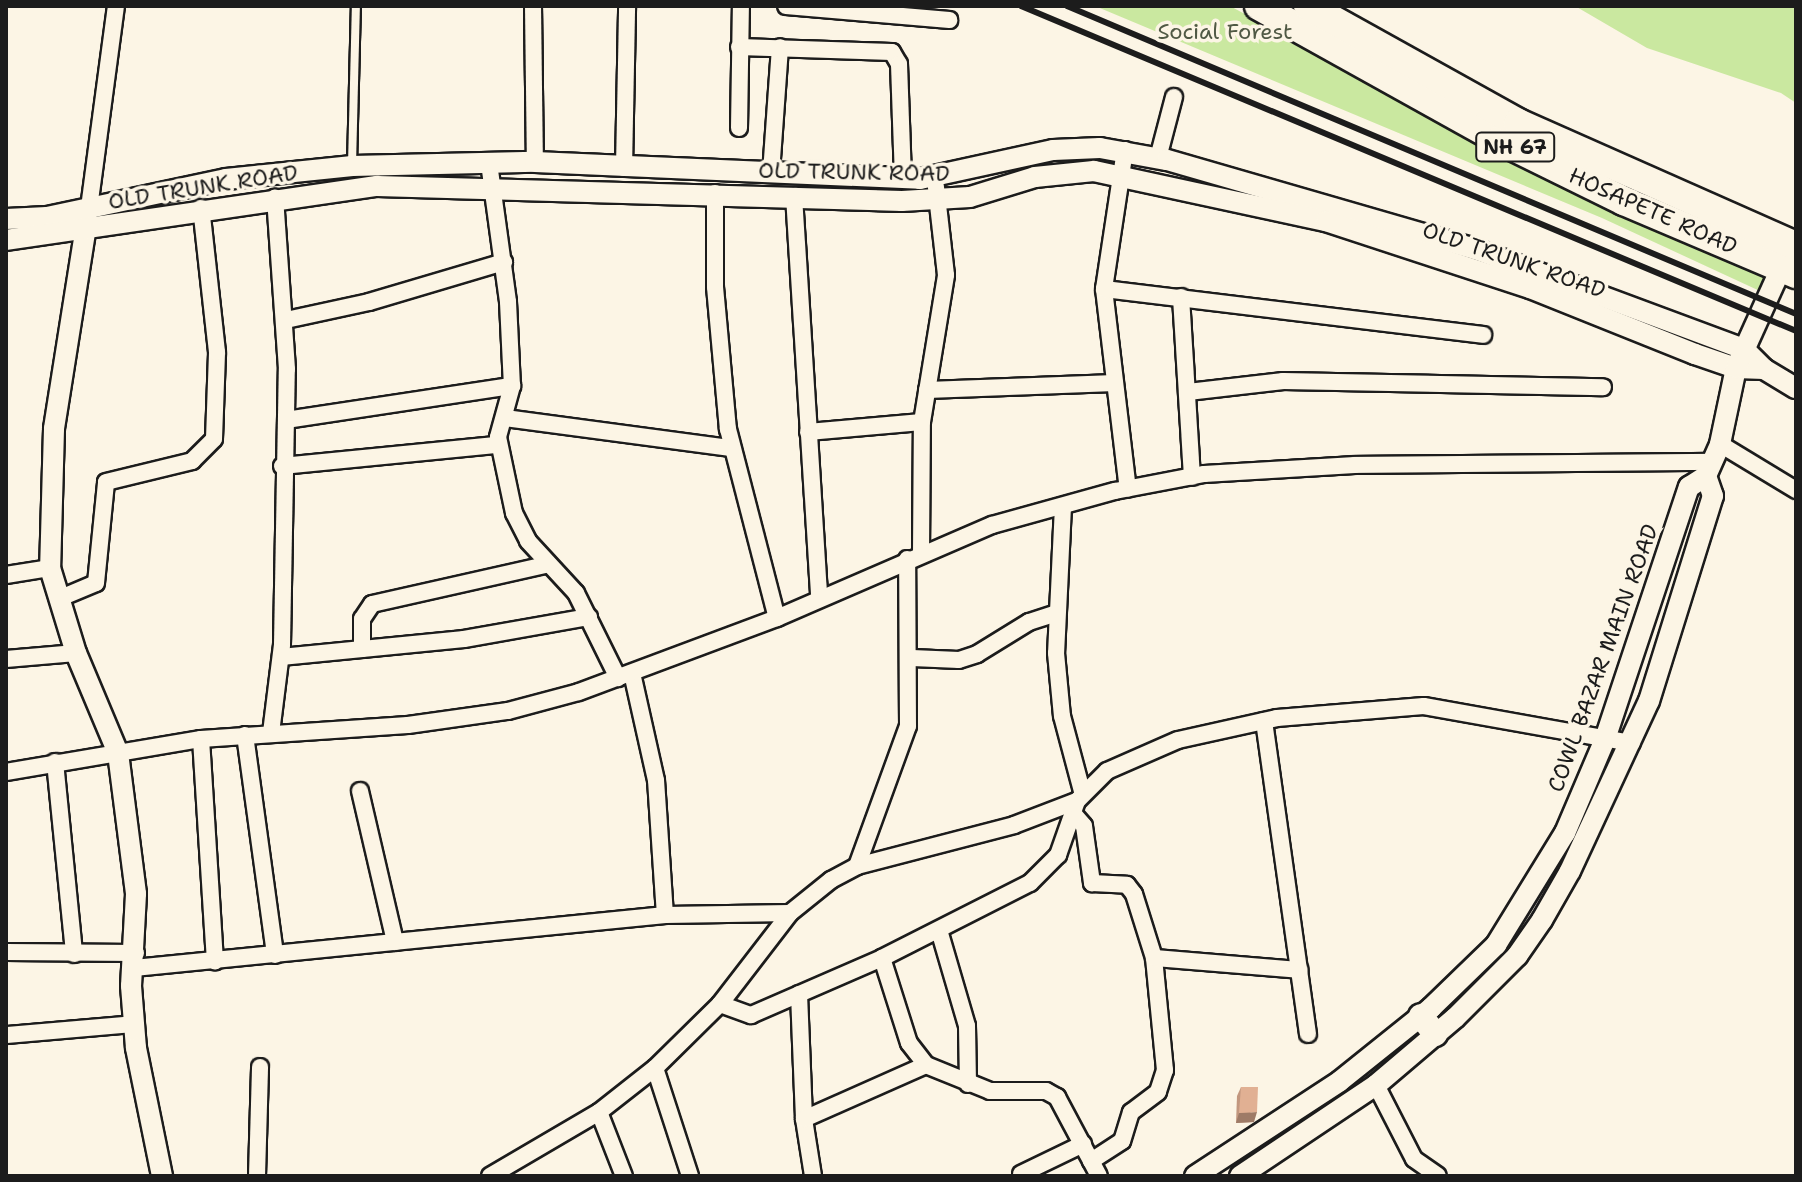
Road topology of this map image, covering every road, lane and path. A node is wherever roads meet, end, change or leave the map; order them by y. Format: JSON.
{"nodes":[{"id":1,"x":116,"y":6,"type":"edge"},
{"id":2,"x":356,"y":6,"type":"edge"},
{"id":3,"x":533,"y":6,"type":"edge"},
{"id":4,"x":627,"y":6,"type":"edge"},
{"id":5,"x":741,"y":6,"type":"edge"},
{"id":6,"x":786,"y":6,"type":"edge"},
{"id":7,"x":1259,"y":6,"type":"edge"},
{"id":8,"x":1308,"y":6,"type":"edge"},
{"id":9,"x":949,"y":20,"type":"dead end"},
{"id":10,"x":739,"y":47,"type":"junction"},
{"id":11,"x":780,"y":47,"type":"junction"},
{"id":12,"x":1174,"y":97,"type":"dead end"},
{"id":13,"x":739,"y":128,"type":"dead end"},
{"id":14,"x":1125,"y":150,"type":"junction"},
{"id":15,"x":1158,"y":158,"type":"junction"},
{"id":16,"x":535,"y":162,"type":"junction"},
{"id":17,"x":489,"y":163,"type":"junction"},
{"id":18,"x":352,"y":166,"type":"junction"},
{"id":19,"x":624,"y":168,"type":"junction"},
{"id":20,"x":771,"y":173,"type":"junction"},
{"id":21,"x":1122,"y":175,"type":"junction"},
{"id":22,"x":934,"y":177,"type":"junction"},
{"id":23,"x":903,"y":178,"type":"junction"},
{"id":24,"x":492,"y":189,"type":"junction"},
{"id":25,"x":715,"y":193,"type":"junction"},
{"id":26,"x":794,"y":196,"type":"junction"},
{"id":27,"x":275,"y":197,"type":"junction"},
{"id":28,"x":938,"y":200,"type":"junction"},
{"id":29,"x":89,"y":208,"type":"junction"},
{"id":30,"x":201,"y":208,"type":"junction"},
{"id":31,"x":6,"y":219,"type":"edge"},
{"id":32,"x":84,"y":232,"type":"junction"},
{"id":33,"x":6,"y":240,"type":"edge"},
{"id":34,"x":1792,"y":254,"type":"edge"},
{"id":35,"x":504,"y":262,"type":"junction"},
{"id":36,"x":1104,"y":289,"type":"junction"},
{"id":37,"x":1181,"y":297,"type":"junction"},
{"id":38,"x":286,"y":320,"type":"junction"},
{"id":39,"x":1483,"y":335,"type":"dead end"},
{"id":40,"x":1733,"y":360,"type":"junction"},
{"id":41,"x":1115,"y":383,"type":"junction"},
{"id":42,"x":512,"y":386,"type":"junction"},
{"id":43,"x":1603,"y":387,"type":"dead end"},
{"id":44,"x":1796,"y":388,"type":"edge"},
{"id":45,"x":927,"y":390,"type":"junction"},
{"id":46,"x":1188,"y":392,"type":"junction"},
{"id":47,"x":505,"y":418,"type":"junction"},
{"id":48,"x":286,"y":420,"type":"junction"},
{"id":49,"x":922,"y":422,"type":"junction"},
{"id":50,"x":808,"y":432,"type":"junction"},
{"id":51,"x":498,"y":445,"type":"junction"},
{"id":52,"x":731,"y":448,"type":"junction"},
{"id":53,"x":1713,"y":461,"type":"junction"},
{"id":54,"x":282,"y":466,"type":"junction"},
{"id":55,"x":1192,"y":477,"type":"junction"},
{"id":56,"x":1128,"y":489,"type":"junction"},
{"id":57,"x":1796,"y":490,"type":"edge"},
{"id":58,"x":1063,"y":506,"type":"junction"},
{"id":59,"x":914,"y":556,"type":"junction"},
{"id":60,"x":549,"y":564,"type":"junction"},
{"id":61,"x":50,"y":568,"type":"junction"},
{"id":62,"x":6,"y":575,"type":"edge"},
{"id":63,"x":819,"y":598,"type":"junction"},
{"id":64,"x":58,"y":599,"type":"junction"},
{"id":65,"x":1057,"y":613,"type":"junction"},
{"id":66,"x":589,"y":617,"type":"junction"},
{"id":67,"x":777,"y":618,"type":"junction"},
{"id":68,"x":362,"y":649,"type":"junction"},
{"id":69,"x":76,"y":653,"type":"junction"},
{"id":70,"x":281,"y":657,"type":"junction"},
{"id":71,"x":912,"y":658,"type":"junction"},
{"id":72,"x":6,"y":659,"type":"edge"},
{"id":73,"x":625,"y":675,"type":"junction"},
{"id":74,"x":1264,"y":721,"type":"junction"},
{"id":75,"x":271,"y":733,"type":"junction"},
{"id":76,"x":245,"y":735,"type":"junction"},
{"id":77,"x":201,"y":739,"type":"junction"},
{"id":78,"x":1605,"y":739,"type":"junction"},
{"id":79,"x":1632,"y":743,"type":"junction"},
{"id":80,"x":118,"y":753,"type":"junction"},
{"id":81,"x":55,"y":762,"type":"junction"},
{"id":82,"x":6,"y":772,"type":"edge"},
{"id":83,"x":360,"y":791,"type":"dead end"},
{"id":84,"x":1077,"y":801,"type":"junction"},
{"id":85,"x":857,"y":866,"type":"junction"},
{"id":86,"x":790,"y":913,"type":"junction"},
{"id":87,"x":665,"y":915,"type":"junction"},
{"id":88,"x":939,"y":930,"type":"junction"},
{"id":89,"x":395,"y":942,"type":"junction"},
{"id":90,"x":6,"y":952,"type":"edge"},
{"id":91,"x":74,"y":954,"type":"junction"},
{"id":92,"x":275,"y":955,"type":"junction"},
{"id":93,"x":882,"y":958,"type":"junction"},
{"id":94,"x":1154,"y":958,"type":"junction"},
{"id":95,"x":135,"y":960,"type":"junction"},
{"id":96,"x":215,"y":962,"type":"junction"},
{"id":97,"x":1300,"y":970,"type":"junction"},
{"id":98,"x":799,"y":994,"type":"junction"},
{"id":99,"x":720,"y":1004,"type":"junction"},
{"id":100,"x":134,"y":1024,"type":"junction"},
{"id":101,"x":1428,"y":1025,"type":"junction"},
{"id":102,"x":1308,"y":1034,"type":"dead end"},
{"id":103,"x":6,"y":1035,"type":"edge"},
{"id":104,"x":926,"y":1065,"type":"junction"},
{"id":105,"x":260,"y":1067,"type":"dead end"},
{"id":106,"x":655,"y":1068,"type":"junction"},
{"id":107,"x":968,"y":1084,"type":"junction"},
{"id":108,"x":1376,"y":1085,"type":"junction"},
{"id":109,"x":599,"y":1112,"type":"junction"},
{"id":110,"x":804,"y":1119,"type":"junction"},
{"id":111,"x":1083,"y":1144,"type":"junction"},
{"id":112,"x":1095,"y":1169,"type":"edge"},
{"id":113,"x":1021,"y":1174,"type":"edge"},
{"id":114,"x":162,"y":1176,"type":"edge"},
{"id":115,"x":257,"y":1176,"type":"edge"},
{"id":116,"x":490,"y":1176,"type":"edge"},
{"id":117,"x":624,"y":1176,"type":"edge"},
{"id":118,"x":690,"y":1176,"type":"edge"},
{"id":119,"x":813,"y":1176,"type":"edge"},
{"id":120,"x":1195,"y":1176,"type":"edge"},
{"id":121,"x":1240,"y":1176,"type":"edge"},
{"id":122,"x":1438,"y":1176,"type":"edge"}],
"edges":[{"from":1,"to":29,"type":"street"},
{"from":2,"to":18,"type":"lane"},
{"from":3,"to":16,"type":"street"},
{"from":4,"to":19,"type":"street"},
{"from":5,"to":10,"type":"street"},
{"from":6,"to":9,"type":"street"},
{"from":7,"to":34,"type":"highway","name":"HOSAPETE ROAD","number":"NH 67"},
{"from":8,"to":34,"type":"highway","name":"HOSAPETE ROAD"},
{"from":10,"to":11,"type":"street"},
{"from":10,"to":13,"type":"street"},
{"from":11,"to":20,"type":"street"},
{"from":11,"to":23,"type":"street"},
{"from":12,"to":15,"type":"street"},
{"from":14,"to":15,"type":"street","name":"OLD TRUNK ROAD"},
{"from":14,"to":21,"type":"street"},
{"from":14,"to":22,"type":"street","name":"OLD TRUNK ROAD"},
{"from":15,"to":40,"type":"street","name":"OLD TRUNK ROAD"},
{"from":16,"to":17,"type":"street","name":"OLD TRUNK ROAD"},
{"from":16,"to":19,"type":"street","name":"OLD TRUNK ROAD"},
{"from":17,"to":18,"type":"street","name":"OLD TRUNK ROAD"},
{"from":17,"to":24,"type":"street"},
{"from":18,"to":29,"type":"street","name":"OLD TRUNK ROAD"},
{"from":19,"to":20,"type":"street","name":"OLD TRUNK ROAD"},
{"from":20,"to":23,"type":"street","name":"OLD TRUNK ROAD"},
{"from":21,"to":28,"type":"street","name":"OLD TRUNK ROAD"},
{"from":21,"to":36,"type":"street"},
{"from":21,"to":40,"type":"street","name":"OLD TRUNK ROAD"},
{"from":22,"to":23,"type":"street","name":"OLD TRUNK ROAD"},
{"from":22,"to":28,"type":"street"},
{"from":24,"to":25,"type":"street","name":"OLD TRUNK ROAD"},
{"from":24,"to":27,"type":"street","name":"OLD TRUNK ROAD"},
{"from":24,"to":35,"type":"street"},
{"from":25,"to":26,"type":"street","name":"OLD TRUNK ROAD"},
{"from":25,"to":52,"type":"street"},
{"from":26,"to":28,"type":"street","name":"OLD TRUNK ROAD"},
{"from":26,"to":50,"type":"street"},
{"from":27,"to":30,"type":"street","name":"OLD TRUNK ROAD"},
{"from":27,"to":38,"type":"street"},
{"from":28,"to":45,"type":"street"},
{"from":29,"to":31,"type":"street","name":"OLD TRUNK ROAD"},
{"from":29,"to":32,"type":"street"},
{"from":30,"to":32,"type":"street","name":"OLD TRUNK ROAD"},
{"from":30,"to":64,"type":"street"},
{"from":32,"to":33,"type":"street","name":"OLD TRUNK ROAD"},
{"from":32,"to":61,"type":"street"},
{"from":34,"to":40,"type":"street"},
{"from":35,"to":38,"type":"street"},
{"from":35,"to":42,"type":"street"},
{"from":36,"to":37,"type":"street"},
{"from":36,"to":41,"type":"street"},
{"from":37,"to":39,"type":"street"},
{"from":37,"to":46,"type":"street"},
{"from":38,"to":48,"type":"street"},
{"from":40,"to":44,"type":"street"},
{"from":40,"to":53,"type":"street"},
{"from":41,"to":45,"type":"street"},
{"from":41,"to":56,"type":"street"},
{"from":42,"to":47,"type":"street"},
{"from":42,"to":48,"type":"street"},
{"from":43,"to":46,"type":"street"},
{"from":45,"to":49,"type":"street"},
{"from":46,"to":55,"type":"street"},
{"from":47,"to":51,"type":"street"},
{"from":47,"to":52,"type":"street"},
{"from":48,"to":54,"type":"street"},
{"from":49,"to":50,"type":"street"},
{"from":49,"to":59,"type":"street"},
{"from":50,"to":63,"type":"street"},
{"from":51,"to":54,"type":"street"},
{"from":51,"to":60,"type":"street"},
{"from":52,"to":67,"type":"street"},
{"from":53,"to":55,"type":"street"},
{"from":53,"to":57,"type":"street"},
{"from":53,"to":78,"type":"street","name":"COWL BAZAR MAIN ROAD"},
{"from":53,"to":79,"type":"street"},
{"from":54,"to":70,"type":"street"},
{"from":55,"to":56,"type":"street"},
{"from":56,"to":58,"type":"street"},
{"from":58,"to":59,"type":"street"},
{"from":58,"to":65,"type":"street"},
{"from":59,"to":63,"type":"street"},
{"from":59,"to":71,"type":"street"},
{"from":60,"to":66,"type":"street"},
{"from":60,"to":68,"type":"street"},
{"from":61,"to":62,"type":"street"},
{"from":61,"to":64,"type":"street"},
{"from":63,"to":67,"type":"street"},
{"from":64,"to":69,"type":"street"},
{"from":65,"to":71,"type":"street"},
{"from":65,"to":84,"type":"street"},
{"from":66,"to":68,"type":"street"},
{"from":66,"to":73,"type":"street"},
{"from":67,"to":73,"type":"street"},
{"from":68,"to":70,"type":"street"},
{"from":69,"to":72,"type":"street"},
{"from":69,"to":80,"type":"street"},
{"from":70,"to":75,"type":"street"},
{"from":71,"to":85,"type":"street"},
{"from":73,"to":75,"type":"street"},
{"from":73,"to":87,"type":"street"},
{"from":74,"to":78,"type":"street"},
{"from":74,"to":84,"type":"street"},
{"from":74,"to":97,"type":"street"},
{"from":75,"to":76,"type":"street"},
{"from":76,"to":77,"type":"street"},
{"from":76,"to":92,"type":"street"},
{"from":77,"to":80,"type":"street"},
{"from":77,"to":96,"type":"street"},
{"from":78,"to":79,"type":"street"},
{"from":78,"to":101,"type":"street","name":"COWL BAZAR MAIN ROAD"},
{"from":79,"to":101,"type":"street"},
{"from":80,"to":81,"type":"street"},
{"from":80,"to":95,"type":"street"},
{"from":81,"to":82,"type":"street"},
{"from":81,"to":91,"type":"street"},
{"from":83,"to":89,"type":"street"},
{"from":84,"to":85,"type":"street"},
{"from":84,"to":88,"type":"street"},
{"from":84,"to":94,"type":"street"},
{"from":85,"to":86,"type":"street"},
{"from":86,"to":87,"type":"street"},
{"from":86,"to":99,"type":"street"},
{"from":87,"to":89,"type":"street"},
{"from":88,"to":93,"type":"street"},
{"from":88,"to":107,"type":"street"},
{"from":89,"to":92,"type":"street"},
{"from":90,"to":91,"type":"street"},
{"from":91,"to":95,"type":"street"},
{"from":92,"to":96,"type":"street"},
{"from":93,"to":98,"type":"street"},
{"from":93,"to":104,"type":"street"},
{"from":94,"to":97,"type":"street"},
{"from":94,"to":112,"type":"street"},
{"from":95,"to":96,"type":"street"},
{"from":95,"to":100,"type":"street"},
{"from":97,"to":102,"type":"street"},
{"from":98,"to":99,"type":"street"},
{"from":98,"to":110,"type":"street"},
{"from":99,"to":106,"type":"street"},
{"from":100,"to":103,"type":"street"},
{"from":100,"to":114,"type":"street"},
{"from":101,"to":108,"type":"street"},
{"from":101,"to":120,"type":"street","name":"COWL BAZAR MAIN ROAD"},
{"from":104,"to":107,"type":"street"},
{"from":104,"to":110,"type":"street"},
{"from":105,"to":115,"type":"street"},
{"from":106,"to":109,"type":"street"},
{"from":106,"to":118,"type":"street"},
{"from":107,"to":111,"type":"street"},
{"from":108,"to":121,"type":"street"},
{"from":108,"to":122,"type":"street"},
{"from":109,"to":116,"type":"street"},
{"from":109,"to":117,"type":"street"},
{"from":110,"to":119,"type":"street"},
{"from":111,"to":112,"type":"street"},
{"from":111,"to":113,"type":"street"}]}
